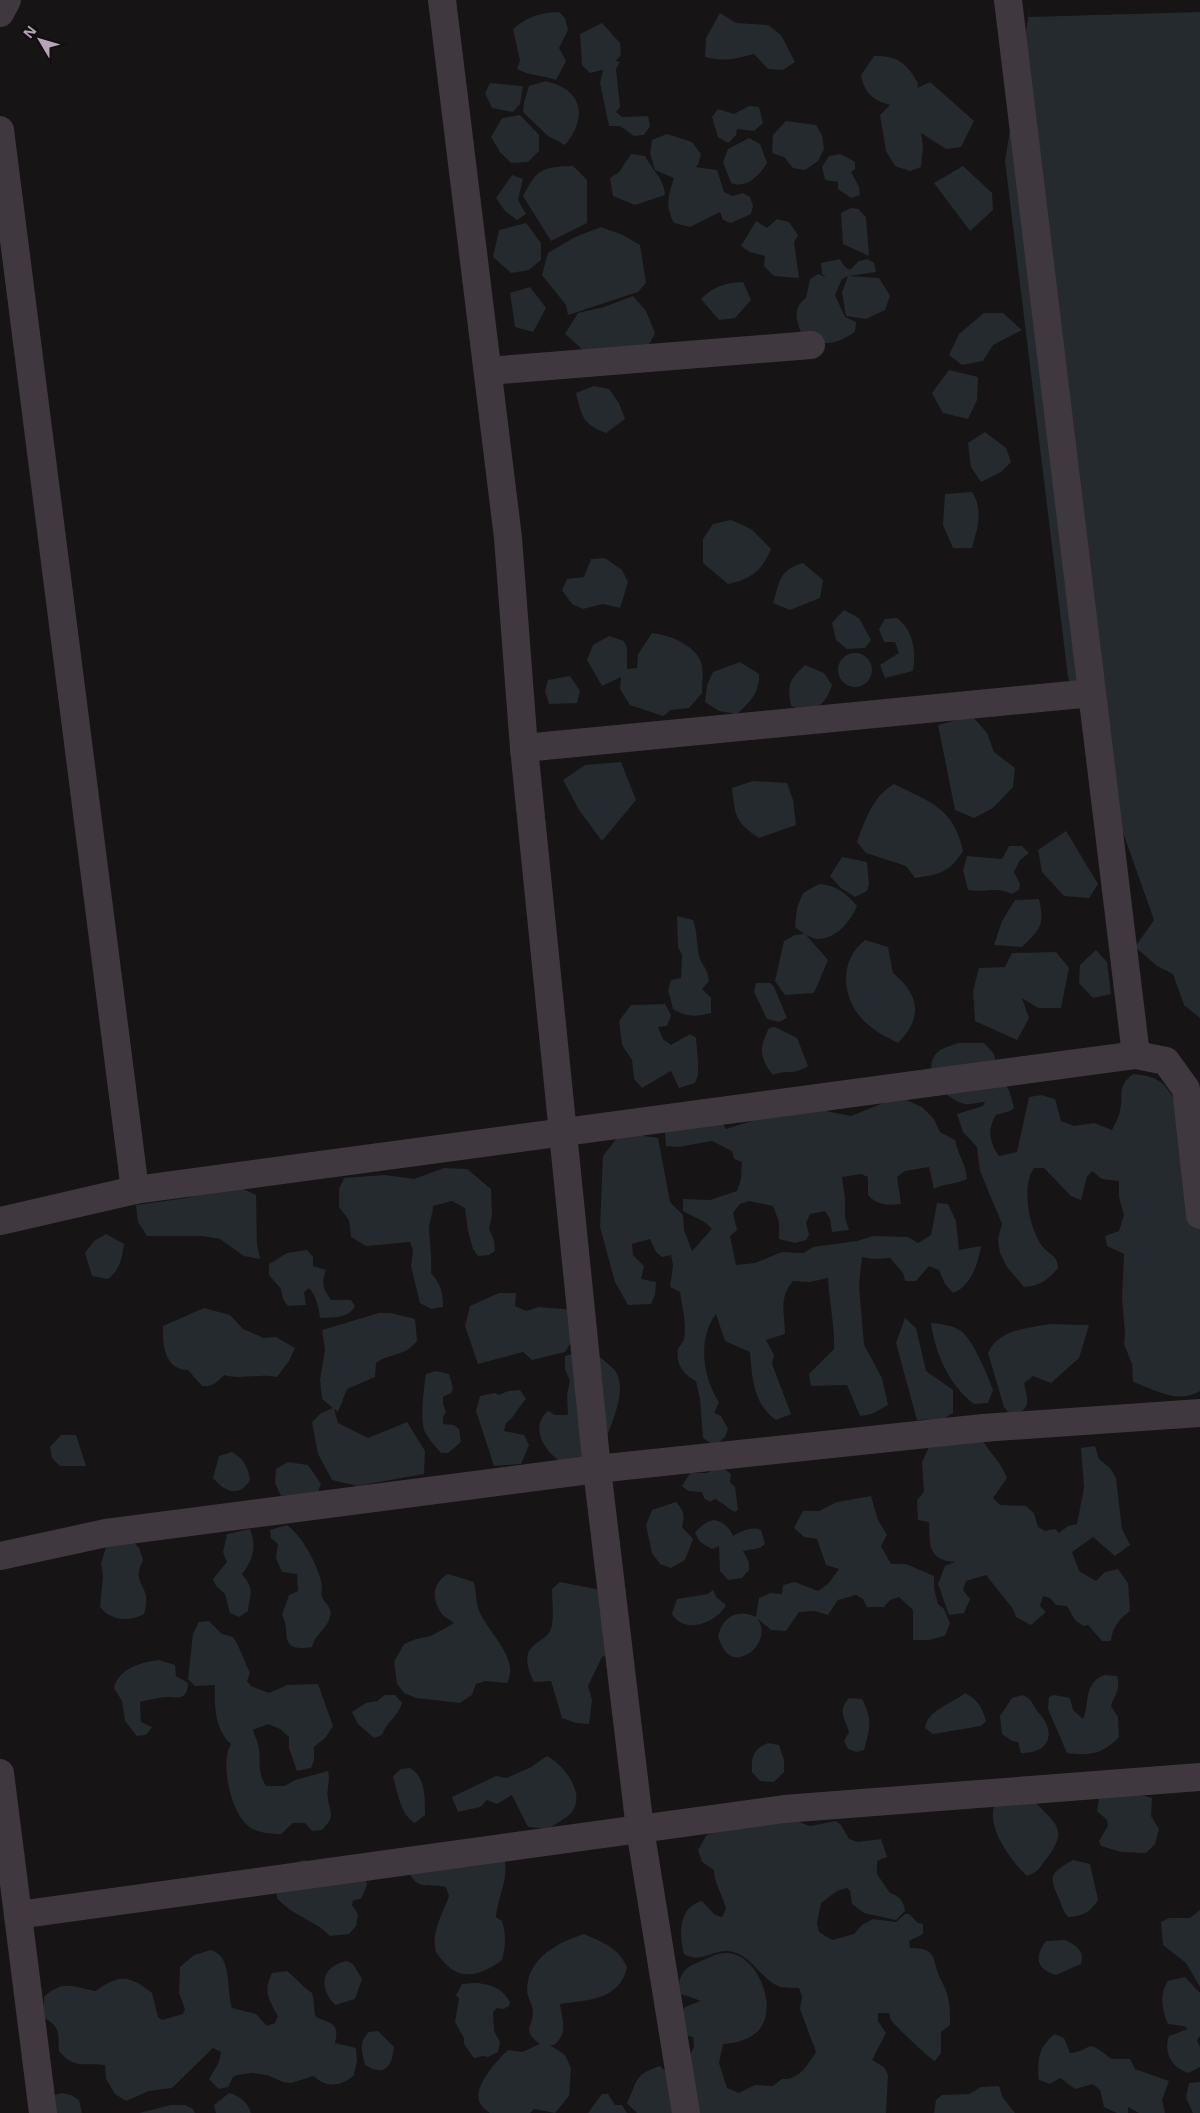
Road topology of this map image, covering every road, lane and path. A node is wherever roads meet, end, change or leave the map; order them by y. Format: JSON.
{"nodes":[{"id":1,"x":7,"y":0,"type":"edge"},
{"id":2,"x":442,"y":0,"type":"edge"},
{"id":3,"x":448,"y":0,"type":"edge"},
{"id":4,"x":1008,"y":0,"type":"edge"},
{"id":5,"x":0,"y":12,"type":"edge"},
{"id":6,"x":0,"y":130,"type":"edge"},
{"id":7,"x":811,"y":345,"type":"dead end"},
{"id":8,"x":488,"y":370,"type":"junction"},
{"id":9,"x":1092,"y":693,"type":"junction"},
{"id":10,"x":524,"y":748,"type":"junction"},
{"id":11,"x":1136,"y":1055,"type":"junction"},
{"id":12,"x":563,"y":1133,"type":"junction"},
{"id":13,"x":134,"y":1190,"type":"junction"},
{"id":14,"x":1200,"y":1214,"type":"edge"},
{"id":15,"x":0,"y":1222,"type":"edge"},
{"id":16,"x":1200,"y":1413,"type":"edge"},
{"id":17,"x":597,"y":1469,"type":"junction"},
{"id":18,"x":0,"y":1556,"type":"edge"},
{"id":19,"x":0,"y":1773,"type":"edge"},
{"id":20,"x":1200,"y":1777,"type":"edge"},
{"id":21,"x":640,"y":1829,"type":"junction"},
{"id":22,"x":18,"y":1916,"type":"junction"},
{"id":23,"x":43,"y":2113,"type":"edge"},
{"id":24,"x":686,"y":2113,"type":"edge"}],
"edges":[{"from":1,"to":5,"type":"street"},
{"from":2,"to":3,"type":"street"},
{"from":2,"to":8,"type":"street"},
{"from":4,"to":9,"type":"street"},
{"from":6,"to":13,"type":"street"},
{"from":7,"to":8,"type":"street"},
{"from":8,"to":10,"type":"street"},
{"from":9,"to":10,"type":"street"},
{"from":9,"to":11,"type":"street"},
{"from":10,"to":12,"type":"street"},
{"from":11,"to":12,"type":"street"},
{"from":11,"to":14,"type":"street"},
{"from":12,"to":13,"type":"street"},
{"from":12,"to":17,"type":"street"},
{"from":13,"to":15,"type":"street"},
{"from":16,"to":17,"type":"street"},
{"from":17,"to":18,"type":"street"},
{"from":17,"to":21,"type":"street"},
{"from":19,"to":22,"type":"street"},
{"from":20,"to":21,"type":"street"},
{"from":21,"to":22,"type":"street"},
{"from":21,"to":24,"type":"street"},
{"from":22,"to":23,"type":"street"}]}
